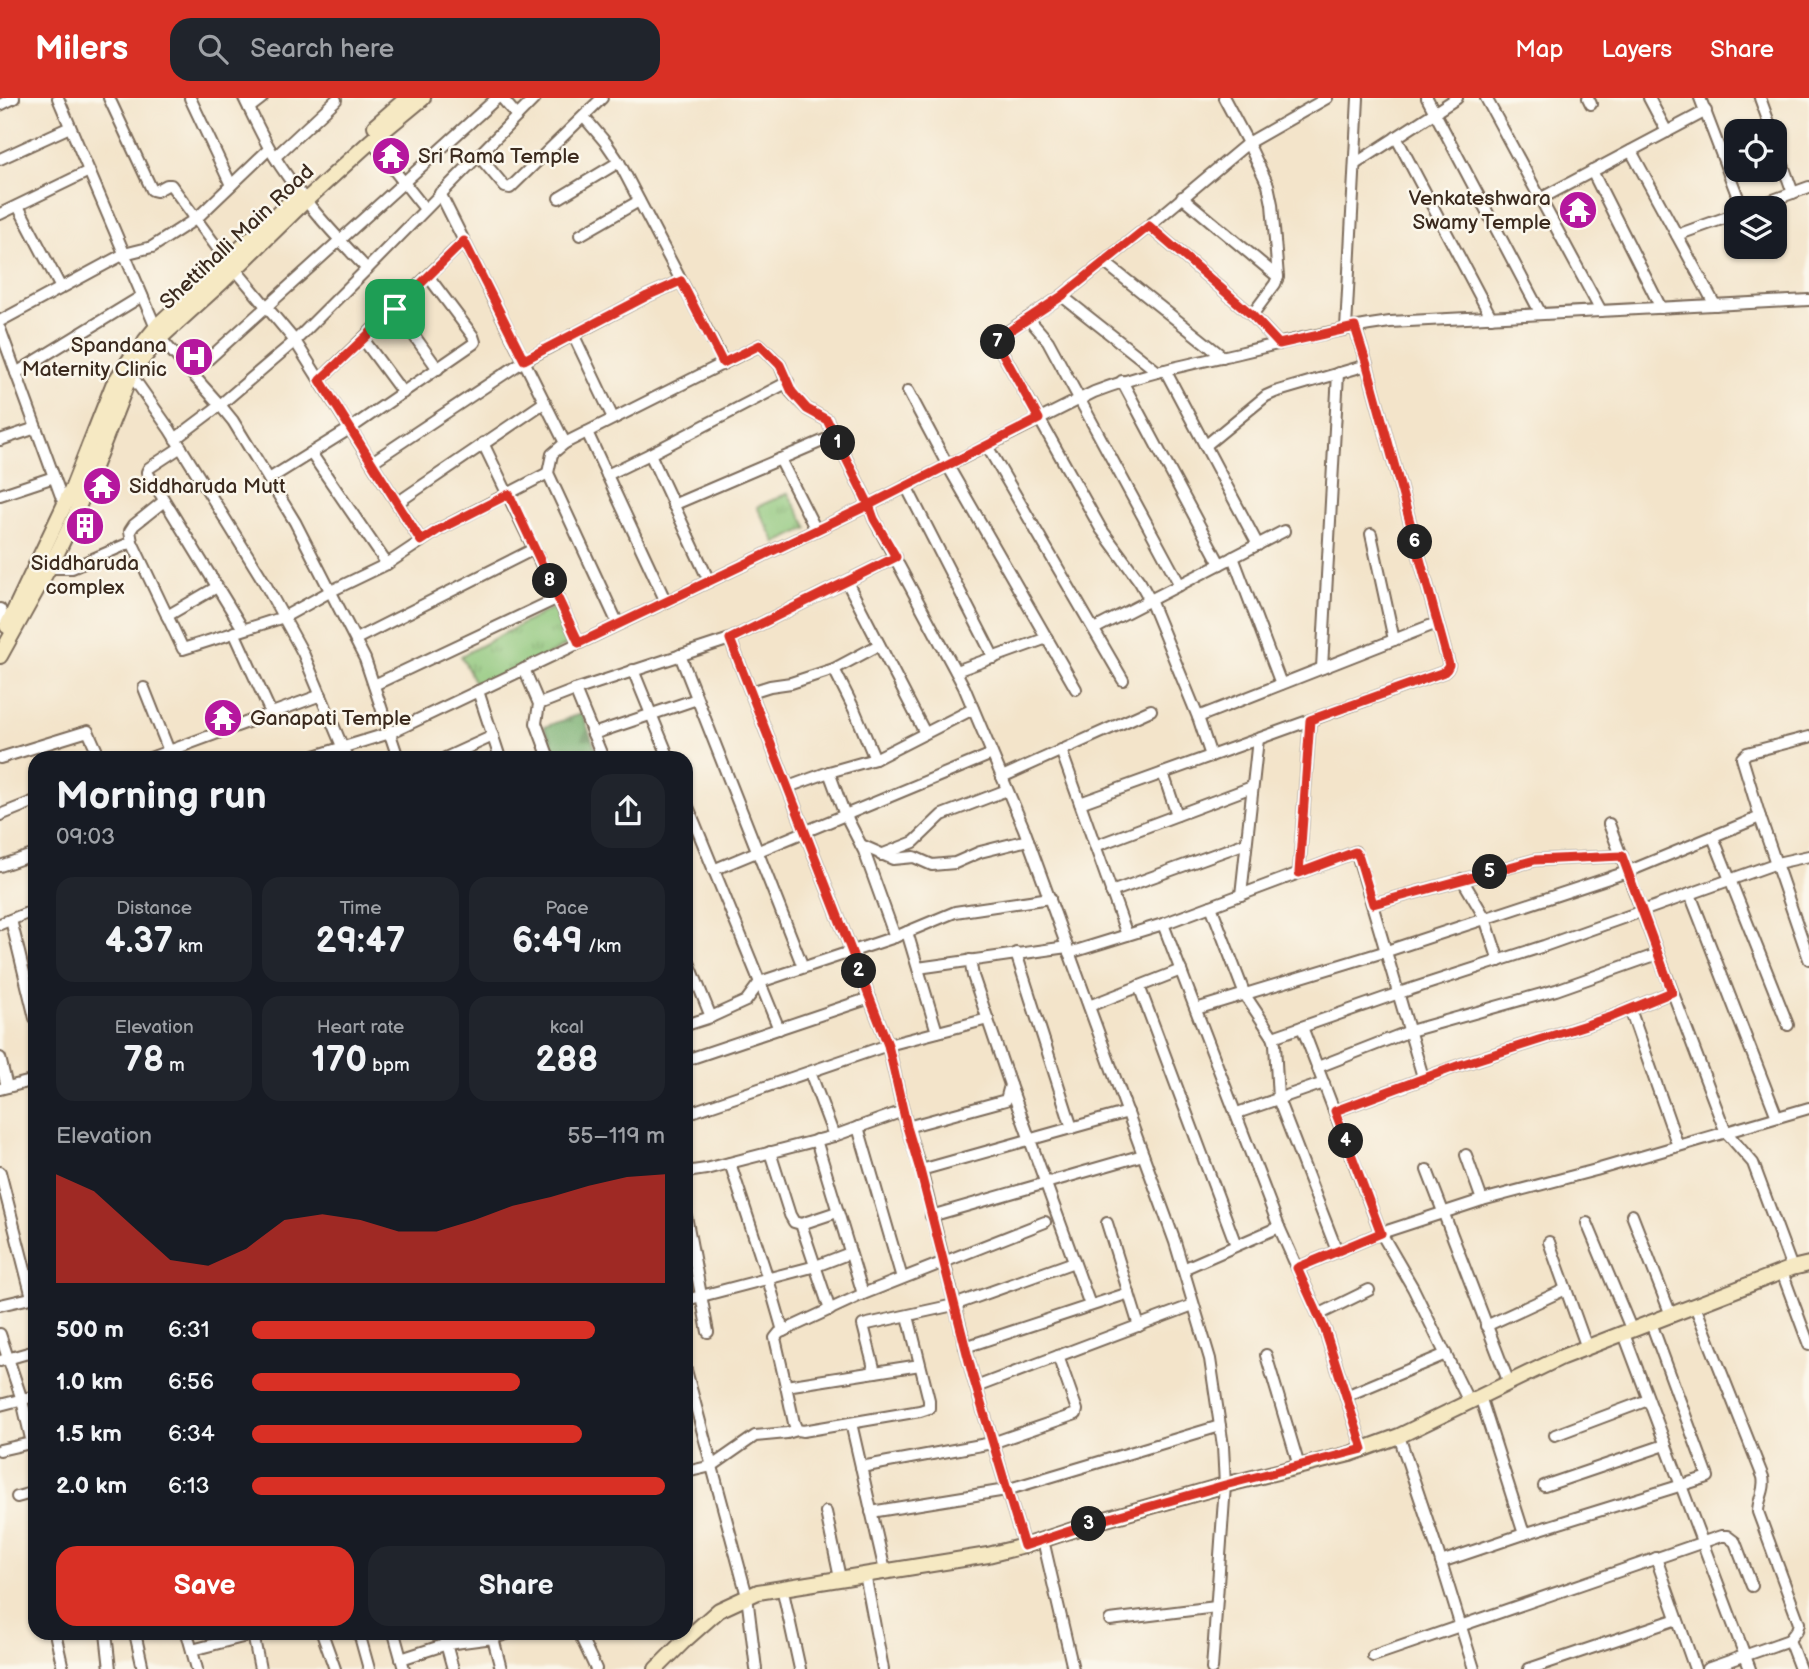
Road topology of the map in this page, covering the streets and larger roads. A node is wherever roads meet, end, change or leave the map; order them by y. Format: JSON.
{"nodes":[{"id":1,"x":13,"y":98,"type":"edge"},
{"id":2,"x":58,"y":98,"type":"edge"},
{"id":3,"x":109,"y":98,"type":"edge"},
{"id":4,"x":191,"y":98,"type":"edge"},
{"id":5,"x":262,"y":98,"type":"edge"},
{"id":6,"x":407,"y":98,"type":"edge"},
{"id":7,"x":423,"y":98,"type":"edge"},
{"id":8,"x":499,"y":98,"type":"edge"},
{"id":9,"x":535,"y":98,"type":"edge"},
{"id":10,"x":603,"y":98,"type":"edge"},
{"id":11,"x":1224,"y":98,"type":"edge"},
{"id":12,"x":1327,"y":98,"type":"edge"},
{"id":13,"x":1358,"y":98,"type":"edge"},
{"id":14,"x":1427,"y":98,"type":"edge"},
{"id":15,"x":1457,"y":98,"type":"edge"},
{"id":16,"x":1486,"y":98,"type":"edge"},
{"id":17,"x":1649,"y":98,"type":"edge"},
{"id":18,"x":1700,"y":98,"type":"edge"},
{"id":19,"x":1760,"y":98,"type":"edge"},
{"id":20,"x":336,"y":100,"type":"edge"},
{"id":21,"x":246,"y":103,"type":"edge"},
{"id":22,"x":0,"y":104,"type":"edge"},
{"id":23,"x":1706,"y":111,"type":"junction"},
{"id":24,"x":1434,"y":113,"type":"junction"},
{"id":25,"x":517,"y":116,"type":"junction"},
{"id":26,"x":584,"y":117,"type":"junction"},
{"id":27,"x":1768,"y":119,"type":"edge"},
{"id":28,"x":70,"y":127,"type":"junction"},
{"id":29,"x":1667,"y":132,"type":"junction"},
{"id":30,"x":1396,"y":137,"type":"junction"},
{"id":31,"x":371,"y":141,"type":"junction"},
{"id":32,"x":1248,"y":143,"type":"junction"},
{"id":33,"x":1631,"y":150,"type":"junction"},
{"id":34,"x":272,"y":153,"type":"junction"},
{"id":35,"x":478,"y":155,"type":"junction"},
{"id":36,"x":0,"y":159,"type":"edge"},
{"id":37,"x":619,"y":162,"type":"junction"},
{"id":38,"x":1355,"y":164,"type":"junction"},
{"id":39,"x":89,"y":171,"type":"junction"},
{"id":40,"x":1592,"y":171,"type":"junction"},
{"id":41,"x":1787,"y":176,"type":"edge"},
{"id":42,"x":405,"y":183,"type":"junction"},
{"id":43,"x":231,"y":185,"type":"junction"},
{"id":44,"x":1809,"y":187,"type":"edge"},
{"id":45,"x":440,"y":193,"type":"junction"},
{"id":46,"x":1793,"y":193,"type":"junction"},
{"id":47,"x":1738,"y":196,"type":"edge"},
{"id":48,"x":1785,"y":196,"type":"edge"},
{"id":49,"x":302,"y":197,"type":"junction"},
{"id":50,"x":1182,"y":197,"type":"junction"},
{"id":51,"x":559,"y":198,"type":"dead end"},
{"id":52,"x":1540,"y":199,"type":"junction"},
{"id":53,"x":639,"y":201,"type":"junction"},
{"id":54,"x":18,"y":206,"type":"junction"},
{"id":55,"x":425,"y":209,"type":"junction"},
{"id":56,"x":0,"y":215,"type":"edge"},
{"id":57,"x":197,"y":218,"type":"junction"},
{"id":58,"x":1724,"y":218,"type":"edge"},
{"id":59,"x":1149,"y":226,"type":"junction"},
{"id":60,"x":580,"y":235,"type":"dead end"},
{"id":61,"x":1677,"y":235,"type":"junction"},
{"id":62,"x":340,"y":241,"type":"junction"},
{"id":63,"x":464,"y":241,"type":"junction"},
{"id":64,"x":124,"y":254,"type":"junction"},
{"id":65,"x":1104,"y":262,"type":"junction"},
{"id":66,"x":231,"y":265,"type":"junction"},
{"id":67,"x":367,"y":269,"type":"junction"},
{"id":68,"x":428,"y":276,"type":"junction"},
{"id":69,"x":1278,"y":277,"type":"junction"},
{"id":70,"x":681,"y":281,"type":"junction"},
{"id":71,"x":61,"y":288,"type":"junction"},
{"id":72,"x":142,"y":296,"type":"junction"},
{"id":73,"x":1062,"y":296,"type":"junction"},
{"id":74,"x":1809,"y":300,"type":"edge"},
{"id":75,"x":1715,"y":305,"type":"junction"},
{"id":76,"x":267,"y":306,"type":"junction"},
{"id":77,"x":1661,"y":308,"type":"junction"},
{"id":78,"x":395,"y":309,"type":"junction"},
{"id":79,"x":1601,"y":311,"type":"junction"},
{"id":80,"x":1541,"y":314,"type":"junction"},
{"id":81,"x":1252,"y":315,"type":"junction"},
{"id":82,"x":1491,"y":317,"type":"junction"},
{"id":83,"x":1028,"y":318,"type":"junction"},
{"id":84,"x":0,"y":321,"type":"edge"},
{"id":85,"x":1350,"y":328,"type":"junction"},
{"id":86,"x":0,"y":329,"type":"edge"},
{"id":87,"x":158,"y":333,"type":"junction"},
{"id":88,"x":573,"y":334,"type":"junction"},
{"id":89,"x":363,"y":339,"type":"junction"},
{"id":90,"x":295,"y":341,"type":"junction"},
{"id":91,"x":1279,"y":344,"type":"junction"},
{"id":92,"x":1223,"y":357,"type":"junction"},
{"id":93,"x":524,"y":360,"type":"junction"},
{"id":94,"x":723,"y":363,"type":"junction"},
{"id":95,"x":1367,"y":365,"type":"junction"},
{"id":96,"x":438,"y":369,"type":"junction"},
{"id":97,"x":127,"y":370,"type":"junction"},
{"id":98,"x":1162,"y":371,"type":"junction"},
{"id":99,"x":16,"y":373,"type":"junction"},
{"id":100,"x":1338,"y":373,"type":"junction"},
{"id":101,"x":192,"y":374,"type":"junction"},
{"id":102,"x":320,"y":380,"type":"junction"},
{"id":103,"x":1122,"y":382,"type":"junction"},
{"id":104,"x":788,"y":383,"type":"junction"},
{"id":105,"x":908,"y":391,"type":"dead end"},
{"id":106,"x":402,"y":393,"type":"junction"},
{"id":107,"x":1079,"y":399,"type":"junction"},
{"id":108,"x":545,"y":402,"type":"junction"},
{"id":109,"x":220,"y":405,"type":"junction"},
{"id":110,"x":613,"y":418,"type":"junction"},
{"id":111,"x":1039,"y":419,"type":"junction"},
{"id":112,"x":36,"y":428,"type":"junction"},
{"id":113,"x":351,"y":428,"type":"junction"},
{"id":114,"x":587,"y":432,"type":"junction"},
{"id":115,"x":834,"y":436,"type":"junction"},
{"id":116,"x":0,"y":440,"type":"edge"},
{"id":117,"x":178,"y":443,"type":"junction"},
{"id":118,"x":483,"y":443,"type":"junction"},
{"id":119,"x":565,"y":443,"type":"junction"},
{"id":120,"x":987,"y":446,"type":"junction"},
{"id":121,"x":1205,"y":446,"type":"junction"},
{"id":122,"x":311,"y":453,"type":"junction"},
{"id":123,"x":650,"y":454,"type":"junction"},
{"id":124,"x":780,"y":459,"type":"junction"},
{"id":125,"x":372,"y":462,"type":"junction"},
{"id":126,"x":948,"y":466,"type":"junction"},
{"id":127,"x":548,"y":473,"type":"junction"},
{"id":128,"x":607,"y":475,"type":"junction"},
{"id":129,"x":54,"y":477,"type":"junction"},
{"id":130,"x":269,"y":480,"type":"junction"},
{"id":131,"x":906,"y":486,"type":"junction"},
{"id":132,"x":509,"y":494,"type":"junction"},
{"id":133,"x":0,"y":495,"type":"edge"},
{"id":134,"x":164,"y":501,"type":"junction"},
{"id":135,"x":397,"y":503,"type":"junction"},
{"id":136,"x":64,"y":505,"type":"junction"},
{"id":137,"x":673,"y":505,"type":"junction"},
{"id":138,"x":869,"y":505,"type":"junction"},
{"id":139,"x":74,"y":518,"type":"junction"},
{"id":140,"x":816,"y":530,"type":"junction"},
{"id":141,"x":1284,"y":531,"type":"dead end"},
{"id":142,"x":1371,"y":534,"type":"dead end"},
{"id":143,"x":421,"y":541,"type":"junction"},
{"id":144,"x":132,"y":542,"type":"junction"},
{"id":145,"x":1258,"y":545,"type":"junction"},
{"id":146,"x":534,"y":549,"type":"junction"},
{"id":147,"x":896,"y":557,"type":"junction"},
{"id":148,"x":1233,"y":557,"type":"junction"},
{"id":149,"x":387,"y":564,"type":"junction"},
{"id":150,"x":1220,"y":564,"type":"junction"},
{"id":151,"x":49,"y":568,"type":"junction"},
{"id":152,"x":709,"y":581,"type":"junction"},
{"id":153,"x":847,"y":582,"type":"junction"},
{"id":154,"x":1180,"y":585,"type":"junction"},
{"id":155,"x":217,"y":587,"type":"junction"},
{"id":156,"x":331,"y":591,"type":"junction"},
{"id":157,"x":558,"y":598,"type":"junction"},
{"id":158,"x":1150,"y":600,"type":"junction"},
{"id":159,"x":666,"y":602,"type":"junction"},
{"id":160,"x":0,"y":609,"type":"edge"},
{"id":161,"x":167,"y":616,"type":"junction"},
{"id":162,"x":284,"y":617,"type":"junction"},
{"id":163,"x":1437,"y":623,"type":"junction"},
{"id":164,"x":618,"y":624,"type":"junction"},
{"id":165,"x":1094,"y":629,"type":"junction"},
{"id":166,"x":239,"y":631,"type":"junction"},
{"id":167,"x":6,"y":634,"type":"edge"},
{"id":168,"x":1047,"y":638,"type":"junction"},
{"id":169,"x":356,"y":639,"type":"junction"},
{"id":170,"x":730,"y":639,"type":"junction"},
{"id":171,"x":1394,"y":640,"type":"junction"},
{"id":172,"x":579,"y":643,"type":"junction"},
{"id":173,"x":879,"y":645,"type":"junction"},
{"id":174,"x":680,"y":654,"type":"junction"},
{"id":175,"x":0,"y":656,"type":"edge"},
{"id":176,"x":994,"y":657,"type":"junction"},
{"id":177,"x":1322,"y":668,"type":"junction"},
{"id":178,"x":524,"y":669,"type":"junction"},
{"id":179,"x":834,"y":669,"type":"junction"},
{"id":180,"x":633,"y":670,"type":"junction"},
{"id":181,"x":956,"y":671,"type":"junction"},
{"id":182,"x":1124,"y":680,"type":"dead end"},
{"id":183,"x":1281,"y":684,"type":"junction"},
{"id":184,"x":374,"y":685,"type":"junction"},
{"id":185,"x":144,"y":688,"type":"dead end"},
{"id":186,"x":575,"y":690,"type":"junction"},
{"id":187,"x":1076,"y":690,"type":"dead end"},
{"id":188,"x":478,"y":691,"type":"junction"},
{"id":189,"x":751,"y":692,"type":"junction"},
{"id":190,"x":321,"y":695,"type":"junction"},
{"id":191,"x":697,"y":699,"type":"junction"},
{"id":192,"x":539,"y":704,"type":"junction"},
{"id":193,"x":973,"y":709,"type":"junction"},
{"id":194,"x":1151,"y":710,"type":"dead end"},
{"id":195,"x":271,"y":713,"type":"junction"},
{"id":196,"x":651,"y":715,"type":"junction"},
{"id":197,"x":1198,"y":716,"type":"junction"},
{"id":198,"x":1310,"y":720,"type":"junction"},
{"id":199,"x":390,"y":733,"type":"junction"},
{"id":200,"x":925,"y":733,"type":"junction"},
{"id":201,"x":593,"y":734,"type":"junction"},
{"id":202,"x":493,"y":736,"type":"junction"},
{"id":203,"x":1809,"y":737,"type":"edge"},
{"id":204,"x":1258,"y":739,"type":"junction"},
{"id":205,"x":1061,"y":750,"type":"junction"},
{"id":206,"x":97,"y":751,"type":"edge"},
{"id":207,"x":169,"y":751,"type":"joint"},
{"id":208,"x":345,"y":751,"type":"edge"},
{"id":209,"x":347,"y":751,"type":"edge"},
{"id":210,"x":396,"y":751,"type":"edge"},
{"id":211,"x":460,"y":751,"type":"edge"},
{"id":212,"x":498,"y":751,"type":"edge"},
{"id":213,"x":546,"y":751,"type":"edge"},
{"id":214,"x":600,"y":751,"type":"edge"},
{"id":215,"x":666,"y":751,"type":"edge"},
{"id":216,"x":992,"y":754,"type":"junction"},
{"id":217,"x":1211,"y":756,"type":"junction"},
{"id":218,"x":0,"y":758,"type":"edge"},
{"id":219,"x":875,"y":759,"type":"junction"},
{"id":220,"x":829,"y":772,"type":"junction"},
{"id":221,"x":1163,"y":773,"type":"junction"},
{"id":222,"x":1002,"y":777,"type":"junction"},
{"id":223,"x":1252,"y":787,"type":"junction"},
{"id":224,"x":788,"y":788,"type":"junction"},
{"id":225,"x":1007,"y":790,"type":"junction"},
{"id":226,"x":1080,"y":803,"type":"junction"},
{"id":227,"x":28,"y":804,"type":"edge"},
{"id":228,"x":0,"y":815,"type":"edge"},
{"id":229,"x":845,"y":815,"type":"junction"},
{"id":230,"x":1177,"y":815,"type":"junction"},
{"id":231,"x":1760,"y":817,"type":"junction"},
{"id":232,"x":1609,"y":824,"type":"dead end"},
{"id":233,"x":805,"y":831,"type":"junction"},
{"id":234,"x":693,"y":835,"type":"edge"},
{"id":235,"x":1713,"y":837,"type":"junction"},
{"id":236,"x":1028,"y":840,"type":"junction"},
{"id":237,"x":914,"y":842,"type":"junction"},
{"id":238,"x":1246,"y":844,"type":"junction"},
{"id":239,"x":860,"y":845,"type":"junction"},
{"id":240,"x":1095,"y":846,"type":"junction"},
{"id":241,"x":757,"y":852,"type":"junction"},
{"id":242,"x":882,"y":854,"type":"junction"},
{"id":243,"x":28,"y":856,"type":"edge"},
{"id":244,"x":1622,"y":856,"type":"junction"},
{"id":245,"x":1809,"y":856,"type":"edge"},
{"id":246,"x":914,"y":857,"type":"junction"},
{"id":247,"x":1777,"y":863,"type":"junction"},
{"id":248,"x":869,"y":865,"type":"junction"},
{"id":249,"x":0,"y":866,"type":"edge"},
{"id":250,"x":713,"y":870,"type":"junction"},
{"id":251,"x":1627,"y":872,"type":"junction"},
{"id":252,"x":1299,"y":873,"type":"junction"},
{"id":253,"x":1462,"y":879,"type":"junction"},
{"id":254,"x":1730,"y":879,"type":"junction"},
{"id":255,"x":1111,"y":892,"type":"junction"},
{"id":256,"x":1690,"y":894,"type":"junction"},
{"id":257,"x":1241,"y":895,"type":"junction"},
{"id":258,"x":1050,"y":898,"type":"junction"},
{"id":259,"x":1373,"y":904,"type":"junction"},
{"id":260,"x":1212,"y":906,"type":"junction"},
{"id":261,"x":1642,"y":911,"type":"junction"},
{"id":262,"x":28,"y":913,"type":"edge"},
{"id":263,"x":1485,"y":918,"type":"junction"},
{"id":264,"x":5,"y":922,"type":"edge"},
{"id":265,"x":1163,"y":924,"type":"junction"},
{"id":266,"x":907,"y":932,"type":"junction"},
{"id":267,"x":1127,"y":935,"type":"junction"},
{"id":268,"x":895,"y":937,"type":"junction"},
{"id":269,"x":1068,"y":950,"type":"junction"},
{"id":270,"x":851,"y":951,"type":"junction"},
{"id":271,"x":1387,"y":951,"type":"junction"},
{"id":272,"x":1016,"y":953,"type":"junction"},
{"id":273,"x":1658,"y":954,"type":"junction"},
{"id":274,"x":970,"y":960,"type":"junction"},
{"id":275,"x":1809,"y":960,"type":"edge"},
{"id":276,"x":1499,"y":961,"type":"junction"},
{"id":277,"x":803,"y":967,"type":"junction"},
{"id":278,"x":918,"y":968,"type":"junction"},
{"id":279,"x":1181,"y":970,"type":"junction"},
{"id":280,"x":693,"y":972,"type":"edge"},
{"id":281,"x":760,"y":982,"type":"junction"},
{"id":282,"x":1139,"y":986,"type":"junction"},
{"id":283,"x":1672,"y":992,"type":"junction"},
{"id":284,"x":1399,"y":993,"type":"junction"},
{"id":285,"x":1245,"y":995,"type":"junction"},
{"id":286,"x":28,"y":996,"type":"edge"},
{"id":287,"x":870,"y":998,"type":"junction"},
{"id":288,"x":1088,"y":1006,"type":"junction"},
{"id":289,"x":1196,"y":1009,"type":"junction"},
{"id":290,"x":1630,"y":1009,"type":"junction"},
{"id":291,"x":711,"y":1017,"type":"junction"},
{"id":292,"x":988,"y":1019,"type":"junction"},
{"id":293,"x":693,"y":1023,"type":"edge"},
{"id":294,"x":1788,"y":1025,"type":"dead end"},
{"id":295,"x":1302,"y":1027,"type":"junction"},
{"id":296,"x":779,"y":1029,"type":"junction"},
{"id":297,"x":1410,"y":1031,"type":"junction"},
{"id":298,"x":937,"y":1032,"type":"junction"},
{"id":299,"x":1273,"y":1037,"type":"junction"},
{"id":300,"x":888,"y":1045,"type":"junction"},
{"id":301,"x":0,"y":1058,"type":"edge"},
{"id":302,"x":693,"y":1058,"type":"edge"},
{"id":303,"x":1318,"y":1067,"type":"junction"},
{"id":304,"x":810,"y":1072,"type":"junction"},
{"id":305,"x":1423,"y":1077,"type":"junction"},
{"id":306,"x":1324,"y":1083,"type":"junction"},
{"id":307,"x":28,"y":1085,"type":"edge"},
{"id":308,"x":1010,"y":1085,"type":"junction"},
{"id":309,"x":3,"y":1088,"type":"edge"},
{"id":310,"x":1278,"y":1099,"type":"junction"},
{"id":311,"x":1809,"y":1108,"type":"edge"},
{"id":312,"x":903,"y":1111,"type":"junction"},
{"id":313,"x":1335,"y":1111,"type":"junction"},
{"id":314,"x":693,"y":1112,"type":"edge"},
{"id":315,"x":1128,"y":1112,"type":"junction"},
{"id":316,"x":1237,"y":1112,"type":"junction"},
{"id":317,"x":1777,"y":1117,"type":"junction"},
{"id":318,"x":858,"y":1127,"type":"junction"},
{"id":319,"x":907,"y":1127,"type":"junction"},
{"id":320,"x":1072,"y":1128,"type":"junction"},
{"id":321,"x":1726,"y":1132,"type":"junction"},
{"id":322,"x":834,"y":1136,"type":"junction"},
{"id":323,"x":1030,"y":1139,"type":"junction"},
{"id":324,"x":816,"y":1140,"type":"junction"},
{"id":325,"x":1678,"y":1146,"type":"junction"},
{"id":326,"x":771,"y":1153,"type":"junction"},
{"id":327,"x":1465,"y":1155,"type":"dead end"},
{"id":328,"x":1143,"y":1156,"type":"junction"},
{"id":329,"x":730,"y":1163,"type":"junction"},
{"id":330,"x":920,"y":1170,"type":"junction"},
{"id":331,"x":1427,"y":1170,"type":"dead end"},
{"id":332,"x":693,"y":1171,"type":"edge"},
{"id":333,"x":0,"y":1172,"type":"edge"},
{"id":334,"x":1046,"y":1184,"type":"junction"},
{"id":335,"x":1482,"y":1200,"type":"junction"},
{"id":336,"x":837,"y":1212,"type":"junction"},
{"id":337,"x":1443,"y":1214,"type":"junction"},
{"id":338,"x":1632,"y":1215,"type":"dead end"},
{"id":339,"x":931,"y":1216,"type":"junction"},
{"id":340,"x":1045,"y":1222,"type":"dead end"},
{"id":341,"x":1107,"y":1223,"type":"dead end"},
{"id":342,"x":1587,"y":1223,"type":"dead end"},
{"id":343,"x":801,"y":1224,"type":"junction"},
{"id":344,"x":1279,"y":1227,"type":"junction"},
{"id":345,"x":1381,"y":1233,"type":"junction"},
{"id":346,"x":1549,"y":1242,"type":"dead end"},
{"id":347,"x":1236,"y":1245,"type":"junction"},
{"id":348,"x":693,"y":1251,"type":"edge"},
{"id":349,"x":1337,"y":1251,"type":"junction"},
{"id":350,"x":850,"y":1253,"type":"junction"},
{"id":351,"x":943,"y":1262,"type":"junction"},
{"id":352,"x":1074,"y":1262,"type":"junction"},
{"id":353,"x":1809,"y":1264,"type":"edge"},
{"id":354,"x":816,"y":1266,"type":"junction"},
{"id":355,"x":1297,"y":1268,"type":"junction"},
{"id":356,"x":1183,"y":1269,"type":"junction"},
{"id":357,"x":1787,"y":1270,"type":"junction"},
{"id":358,"x":28,"y":1275,"type":"edge"},
{"id":359,"x":768,"y":1279,"type":"junction"},
{"id":360,"x":902,"y":1279,"type":"junction"},
{"id":361,"x":1566,"y":1289,"type":"junction"},
{"id":362,"x":1369,"y":1290,"type":"dead end"},
{"id":363,"x":1129,"y":1293,"type":"junction"},
{"id":364,"x":863,"y":1294,"type":"junction"},
{"id":365,"x":702,"y":1296,"type":"junction"},
{"id":366,"x":28,"y":1298,"type":"edge"},
{"id":367,"x":693,"y":1298,"type":"edge"},
{"id":368,"x":0,"y":1305,"type":"edge"},
{"id":369,"x":954,"y":1305,"type":"junction"},
{"id":370,"x":1090,"y":1305,"type":"junction"},
{"id":371,"x":1193,"y":1305,"type":"junction"},
{"id":372,"x":1695,"y":1306,"type":"junction"},
{"id":373,"x":830,"y":1310,"type":"junction"},
{"id":374,"x":908,"y":1315,"type":"junction"},
{"id":375,"x":1318,"y":1315,"type":"junction"},
{"id":376,"x":1671,"y":1315,"type":"junction"},
{"id":377,"x":1651,"y":1323,"type":"junction"},
{"id":378,"x":1139,"y":1326,"type":"junction"},
{"id":379,"x":1486,"y":1326,"type":"junction"},
{"id":380,"x":783,"y":1331,"type":"junction"},
{"id":381,"x":708,"y":1332,"type":"dead end"},
{"id":382,"x":1628,"y":1332,"type":"junction"},
{"id":383,"x":0,"y":1334,"type":"edge"},
{"id":384,"x":1808,"y":1340,"type":"edge"},
{"id":385,"x":965,"y":1347,"type":"junction"},
{"id":386,"x":1587,"y":1348,"type":"junction"},
{"id":387,"x":28,"y":1353,"type":"edge"},
{"id":388,"x":1446,"y":1354,"type":"junction"},
{"id":389,"x":1266,"y":1355,"type":"dead end"},
{"id":390,"x":1058,"y":1356,"type":"junction"},
{"id":391,"x":4,"y":1359,"type":"edge"},
{"id":392,"x":920,"y":1365,"type":"junction"},
{"id":393,"x":875,"y":1372,"type":"junction"},
{"id":394,"x":1509,"y":1383,"type":"junction"},
{"id":395,"x":786,"y":1386,"type":"junction"},
{"id":396,"x":976,"y":1387,"type":"junction"},
{"id":397,"x":693,"y":1396,"type":"edge"},
{"id":398,"x":1346,"y":1396,"type":"junction"},
{"id":399,"x":28,"y":1398,"type":"edge"},
{"id":400,"x":1475,"y":1399,"type":"junction"},
{"id":401,"x":22,"y":1400,"type":"junction"},
{"id":402,"x":1648,"y":1400,"type":"junction"},
{"id":403,"x":0,"y":1405,"type":"edge"},
{"id":404,"x":28,"y":1421,"type":"edge"},
{"id":405,"x":851,"y":1423,"type":"junction"},
{"id":406,"x":1220,"y":1426,"type":"junction"},
{"id":407,"x":797,"y":1430,"type":"junction"},
{"id":408,"x":1555,"y":1435,"type":"dead end"},
{"id":409,"x":1399,"y":1436,"type":"junction"},
{"id":410,"x":28,"y":1443,"type":"edge"},
{"id":411,"x":992,"y":1443,"type":"junction"},
{"id":412,"x":1665,"y":1445,"type":"junction"},
{"id":413,"x":1363,"y":1449,"type":"junction"},
{"id":414,"x":0,"y":1450,"type":"edge"},
{"id":415,"x":712,"y":1466,"type":"junction"},
{"id":416,"x":1299,"y":1466,"type":"junction"},
{"id":417,"x":861,"y":1467,"type":"junction"},
{"id":418,"x":693,"y":1470,"type":"edge"},
{"id":419,"x":1225,"y":1485,"type":"junction"},
{"id":420,"x":1544,"y":1486,"type":"dead end"},
{"id":421,"x":1681,"y":1486,"type":"junction"},
{"id":422,"x":1006,"y":1490,"type":"junction"},
{"id":423,"x":28,"y":1494,"type":"edge"},
{"id":424,"x":17,"y":1497,"type":"dead end"},
{"id":425,"x":826,"y":1512,"type":"dead end"},
{"id":426,"x":872,"y":1512,"type":"junction"},
{"id":427,"x":1524,"y":1534,"type":"junction"},
{"id":428,"x":1044,"y":1540,"type":"junction"},
{"id":429,"x":1701,"y":1542,"type":"junction"},
{"id":430,"x":1024,"y":1546,"type":"junction"},
{"id":431,"x":1656,"y":1558,"type":"junction"},
{"id":432,"x":1441,"y":1562,"type":"junction"},
{"id":433,"x":885,"y":1571,"type":"junction"},
{"id":434,"x":865,"y":1574,"type":"junction"},
{"id":435,"x":840,"y":1578,"type":"junction"},
{"id":436,"x":1752,"y":1586,"type":"dead end"},
{"id":437,"x":782,"y":1587,"type":"junction"},
{"id":438,"x":747,"y":1596,"type":"junction"},
{"id":439,"x":1216,"y":1607,"type":"junction"},
{"id":440,"x":1677,"y":1619,"type":"junction"},
{"id":441,"x":1110,"y":1620,"type":"dead end"},
{"id":442,"x":1461,"y":1625,"type":"junction"},
{"id":443,"x":693,"y":1632,"type":"edge"},
{"id":444,"x":56,"y":1640,"type":"edge"},
{"id":445,"x":107,"y":1640,"type":"edge"},
{"id":446,"x":137,"y":1640,"type":"edge"},
{"id":447,"x":189,"y":1640,"type":"edge"},
{"id":448,"x":230,"y":1640,"type":"edge"},
{"id":449,"x":257,"y":1640,"type":"edge"},
{"id":450,"x":325,"y":1640,"type":"edge"},
{"id":451,"x":361,"y":1640,"type":"edge"},
{"id":452,"x":396,"y":1640,"type":"edge"},
{"id":453,"x":446,"y":1640,"type":"edge"},
{"id":454,"x":467,"y":1640,"type":"edge"},
{"id":455,"x":493,"y":1640,"type":"edge"},
{"id":456,"x":582,"y":1640,"type":"edge"},
{"id":457,"x":684,"y":1640,"type":"edge"},
{"id":458,"x":1789,"y":1640,"type":"junction"},
{"id":459,"x":447,"y":1644,"type":"junction"},
{"id":460,"x":192,"y":1650,"type":"junction"},
{"id":461,"x":1745,"y":1655,"type":"junction"},
{"id":462,"x":1373,"y":1656,"type":"dead end"},
{"id":463,"x":402,"y":1664,"type":"edge"},
{"id":464,"x":62,"y":1669,"type":"edge"},
{"id":465,"x":110,"y":1669,"type":"edge"},
{"id":466,"x":143,"y":1669,"type":"edge"},
{"id":467,"x":197,"y":1669,"type":"edge"},
{"id":468,"x":260,"y":1669,"type":"edge"},
{"id":469,"x":335,"y":1669,"type":"edge"},
{"id":470,"x":369,"y":1669,"type":"edge"},
{"id":471,"x":453,"y":1669,"type":"edge"},
{"id":472,"x":501,"y":1669,"type":"edge"},
{"id":473,"x":596,"y":1669,"type":"edge"},
{"id":474,"x":656,"y":1669,"type":"edge"},
{"id":475,"x":756,"y":1669,"type":"edge"},
{"id":476,"x":800,"y":1669,"type":"edge"},
{"id":477,"x":883,"y":1669,"type":"edge"},
{"id":478,"x":1073,"y":1669,"type":"edge"},
{"id":479,"x":1211,"y":1669,"type":"edge"},
{"id":480,"x":1474,"y":1669,"type":"edge"},
{"id":481,"x":1529,"y":1669,"type":"edge"},
{"id":482,"x":1695,"y":1669,"type":"edge"},
{"id":483,"x":1707,"y":1669,"type":"edge"},
{"id":484,"x":1750,"y":1669,"type":"edge"},
{"id":485,"x":1800,"y":1669,"type":"edge"}],
"edges":[{"from":1,"to":22,"type":"street"},
{"from":2,"to":28,"type":"street"},
{"from":3,"to":57,"type":"street"},
{"from":4,"to":43,"type":"street"},
{"from":5,"to":21,"type":"street"},
{"from":6,"to":49,"type":"street","name":"Shettihalli Main Road"},
{"from":7,"to":31,"type":"street","name":"Shettihalli Main Road"},
{"from":8,"to":25,"type":"street"},
{"from":8,"to":42,"type":"street"},
{"from":9,"to":25,"type":"street"},
{"from":10,"to":26,"type":"street"},
{"from":11,"to":32,"type":"street"},
{"from":12,"to":32,"type":"street"},
{"from":13,"to":38,"type":"street"},
{"from":14,"to":24,"type":"street"},
{"from":15,"to":24,"type":"street"},
{"from":16,"to":52,"type":"street"},
{"from":17,"to":29,"type":"street"},
{"from":18,"to":23,"type":"street"},
{"from":19,"to":27,"type":"street"},
{"from":20,"to":34,"type":"street"},
{"from":21,"to":34,"type":"street"},
{"from":23,"to":29,"type":"street"},
{"from":23,"to":47,"type":"street"},
{"from":24,"to":30,"type":"street"},
{"from":24,"to":80,"type":"street"},
{"from":25,"to":35,"type":"street"},
{"from":26,"to":35,"type":"street"},
{"from":26,"to":37,"type":"street"},
{"from":28,"to":36,"type":"street"},
{"from":28,"to":39,"type":"street"},
{"from":29,"to":33,"type":"street"},
{"from":30,"to":38,"type":"street"},
{"from":30,"to":82,"type":"street"},
{"from":31,"to":42,"type":"street"},
{"from":31,"to":49,"type":"street","name":"Shettihalli Main Road"},
{"from":32,"to":50,"type":"street"},
{"from":32,"to":69,"type":"street"},
{"from":33,"to":40,"type":"street"},
{"from":33,"to":61,"type":"street"},
{"from":34,"to":43,"type":"street"},
{"from":34,"to":49,"type":"street"},
{"from":35,"to":45,"type":"street"},
{"from":37,"to":51,"type":"street"},
{"from":37,"to":53,"type":"street"},
{"from":38,"to":85,"type":"street"},
{"from":39,"to":54,"type":"street"},
{"from":39,"to":64,"type":"street"},
{"from":40,"to":52,"type":"street"},
{"from":40,"to":77,"type":"street"},
{"from":41,"to":46,"type":"street"},
{"from":42,"to":55,"type":"street"},
{"from":42,"to":62,"type":"street"},
{"from":43,"to":57,"type":"street"},
{"from":44,"to":46,"type":"street"},
{"from":45,"to":55,"type":"street"},
{"from":45,"to":63,"type":"street"},
{"from":46,"to":48,"type":"street"},
{"from":49,"to":62,"type":"street"},
{"from":49,"to":66,"type":"street","name":"Shettihalli Main Road"},
{"from":50,"to":59,"type":"street"},
{"from":50,"to":69,"type":"street"},
{"from":52,"to":79,"type":"street"},
{"from":53,"to":60,"type":"street"},
{"from":53,"to":70,"type":"street"},
{"from":54,"to":56,"type":"street"},
{"from":54,"to":71,"type":"street"},
{"from":55,"to":67,"type":"street"},
{"from":57,"to":64,"type":"street"},
{"from":57,"to":66,"type":"street"},
{"from":58,"to":61,"type":"street"},
{"from":59,"to":65,"type":"street"},
{"from":59,"to":81,"type":"street"},
{"from":61,"to":75,"type":"street"},
{"from":62,"to":67,"type":"street"},
{"from":62,"to":76,"type":"street"},
{"from":63,"to":68,"type":"street"},
{"from":63,"to":93,"type":"street"},
{"from":64,"to":71,"type":"street"},
{"from":64,"to":72,"type":"street"},
{"from":65,"to":73,"type":"street"},
{"from":65,"to":92,"type":"street"},
{"from":66,"to":76,"type":"street"},
{"from":66,"to":87,"type":"street","name":"Shettihalli Main Road"},
{"from":67,"to":90,"type":"street"},
{"from":68,"to":78,"type":"street"},
{"from":68,"to":96,"type":"street"},
{"from":69,"to":81,"type":"street"},
{"from":70,"to":88,"type":"street"},
{"from":70,"to":94,"type":"street"},
{"from":71,"to":84,"type":"street"},
{"from":72,"to":87,"type":"street"},
{"from":72,"to":99,"type":"street"},
{"from":73,"to":83,"type":"street"},
{"from":73,"to":98,"type":"street"},
{"from":74,"to":75,"type":"street"},
{"from":75,"to":77,"type":"street"},
{"from":76,"to":90,"type":"street"},
{"from":76,"to":101,"type":"street"},
{"from":77,"to":79,"type":"street"},
{"from":78,"to":89,"type":"street"},
{"from":78,"to":96,"type":"street"},
{"from":79,"to":80,"type":"street"},
{"from":80,"to":82,"type":"street"},
{"from":81,"to":91,"type":"street"},
{"from":82,"to":85,"type":"street"},
{"from":83,"to":107,"type":"street"},
{"from":83,"to":111,"type":"street"},
{"from":85,"to":91,"type":"street"},
{"from":85,"to":95,"type":"street"},
{"from":86,"to":99,"type":"street"},
{"from":87,"to":97,"type":"street","name":"Shettihalli Main Road"},
{"from":87,"to":101,"type":"street"},
{"from":88,"to":93,"type":"street"},
{"from":88,"to":110,"type":"street"},
{"from":89,"to":102,"type":"street"},
{"from":89,"to":106,"type":"street"},
{"from":90,"to":102,"type":"street"},
{"from":90,"to":109,"type":"street"},
{"from":91,"to":92,"type":"street"},
{"from":92,"to":98,"type":"street"},
{"from":93,"to":108,"type":"street"},
{"from":93,"to":125,"type":"street"},
{"from":94,"to":104,"type":"street"},
{"from":94,"to":110,"type":"street"},
{"from":95,"to":100,"type":"street"},
{"from":95,"to":163,"type":"street"},
{"from":96,"to":106,"type":"street"},
{"from":97,"to":117,"type":"street"},
{"from":97,"to":136,"type":"street","name":"Shettihalli Main Road"},
{"from":97,"to":139,"type":"street","name":"Shettihalli Main Road"},
{"from":98,"to":103,"type":"street"},
{"from":98,"to":121,"type":"street"},
{"from":99,"to":112,"type":"street"},
{"from":100,"to":121,"type":"street"},
{"from":100,"to":177,"type":"street"},
{"from":101,"to":109,"type":"street"},
{"from":102,"to":113,"type":"street"},
{"from":103,"to":107,"type":"street"},
{"from":103,"to":150,"type":"street"},
{"from":104,"to":115,"type":"street"},
{"from":104,"to":123,"type":"street"},
{"from":105,"to":126,"type":"street"},
{"from":106,"to":113,"type":"street"},
{"from":107,"to":111,"type":"street"},
{"from":107,"to":154,"type":"street"},
{"from":108,"to":118,"type":"street"},
{"from":108,"to":119,"type":"street"},
{"from":109,"to":117,"type":"street"},
{"from":109,"to":130,"type":"street"},
{"from":110,"to":114,"type":"street"},
{"from":111,"to":120,"type":"street"},
{"from":111,"to":158,"type":"street"},
{"from":112,"to":116,"type":"street"},
{"from":112,"to":129,"type":"street"},
{"from":113,"to":122,"type":"street"},
{"from":113,"to":125,"type":"street"},
{"from":114,"to":119,"type":"street"},
{"from":114,"to":128,"type":"street"},
{"from":115,"to":124,"type":"street"},
{"from":115,"to":138,"type":"street"},
{"from":117,"to":134,"type":"street"},
{"from":117,"to":162,"type":"street"},
{"from":118,"to":132,"type":"street"},
{"from":118,"to":135,"type":"street"},
{"from":119,"to":127,"type":"street"},
{"from":120,"to":126,"type":"street"},
{"from":120,"to":165,"type":"street"},
{"from":121,"to":145,"type":"street"},
{"from":122,"to":130,"type":"street"},
{"from":122,"to":149,"type":"street"},
{"from":123,"to":128,"type":"street"},
{"from":123,"to":137,"type":"street"},
{"from":124,"to":137,"type":"street"},
{"from":124,"to":140,"type":"street"},
{"from":125,"to":135,"type":"street"},
{"from":126,"to":131,"type":"street"},
{"from":126,"to":168,"type":"street"},
{"from":127,"to":132,"type":"street"},
{"from":127,"to":164,"type":"street"},
{"from":128,"to":159,"type":"street"},
{"from":129,"to":133,"type":"street"},
{"from":129,"to":136,"type":"street"},
{"from":130,"to":156,"type":"street"},
{"from":131,"to":138,"type":"street"},
{"from":131,"to":176,"type":"street"},
{"from":132,"to":143,"type":"street"},
{"from":132,"to":146,"type":"street"},
{"from":134,"to":144,"type":"street"},
{"from":134,"to":155,"type":"street"},
{"from":135,"to":143,"type":"street"},
{"from":136,"to":139,"type":"street"},
{"from":136,"to":167,"type":"street","name":"Shettihalli Main Road"},
{"from":137,"to":152,"type":"street"},
{"from":138,"to":140,"type":"street"},
{"from":138,"to":147,"type":"street"},
{"from":139,"to":151,"type":"street","name":"Shettihalli Main Road"},
{"from":140,"to":152,"type":"street"},
{"from":141,"to":145,"type":"street"},
{"from":142,"to":171,"type":"street"},
{"from":143,"to":149,"type":"street"},
{"from":144,"to":151,"type":"street"},
{"from":144,"to":161,"type":"street"},
{"from":145,"to":148,"type":"street"},
{"from":146,"to":157,"type":"street"},
{"from":146,"to":169,"type":"street"},
{"from":147,"to":153,"type":"street"},
{"from":147,"to":181,"type":"street"},
{"from":148,"to":150,"type":"street"},
{"from":148,"to":183,"type":"street"},
{"from":149,"to":156,"type":"street"},
{"from":150,"to":154,"type":"street"},
{"from":151,"to":167,"type":"street","name":"Shettihalli Main Road"},
{"from":152,"to":159,"type":"street"},
{"from":153,"to":170,"type":"street"},
{"from":153,"to":173,"type":"street"},
{"from":154,"to":158,"type":"street"},
{"from":155,"to":161,"type":"street"},
{"from":155,"to":166,"type":"street"},
{"from":156,"to":162,"type":"street"},
{"from":156,"to":169,"type":"street"},
{"from":157,"to":172,"type":"street"},
{"from":157,"to":184,"type":"street"},
{"from":158,"to":165,"type":"street"},
{"from":158,"to":197,"type":"street"},
{"from":159,"to":164,"type":"street"},
{"from":160,"to":167,"type":"street"},
{"from":161,"to":166,"type":"street"},
{"from":162,"to":166,"type":"street"},
{"from":162,"to":190,"type":"street"},
{"from":163,"to":171,"type":"street"},
{"from":163,"to":198,"type":"street"},
{"from":164,"to":172,"type":"street"},
{"from":165,"to":182,"type":"street"},
{"from":166,"to":195,"type":"street"},
{"from":167,"to":175,"type":"street","name":"Shettihalli Main Road"},
{"from":168,"to":176,"type":"street"},
{"from":168,"to":187,"type":"street"},
{"from":169,"to":184,"type":"street"},
{"from":170,"to":174,"type":"street"},
{"from":170,"to":189,"type":"street"},
{"from":171,"to":177,"type":"street"},
{"from":172,"to":178,"type":"street"},
{"from":173,"to":179,"type":"street"},
{"from":173,"to":200,"type":"street"},
{"from":174,"to":180,"type":"street"},
{"from":174,"to":191,"type":"street"},
{"from":176,"to":181,"type":"street"},
{"from":177,"to":183,"type":"street"},
{"from":178,"to":188,"type":"street"},
{"from":178,"to":192,"type":"street"},
{"from":179,"to":189,"type":"street"},
{"from":179,"to":219,"type":"street"},
{"from":180,"to":186,"type":"street"},
{"from":180,"to":196,"type":"street"},
{"from":181,"to":193,"type":"street"},
{"from":183,"to":197,"type":"street"},
{"from":184,"to":199,"type":"street"},
{"from":185,"to":207,"type":"street"},
{"from":186,"to":192,"type":"street"},
{"from":186,"to":201,"type":"street"},
{"from":188,"to":199,"type":"street"},
{"from":188,"to":202,"type":"street"},
{"from":189,"to":224,"type":"street"},
{"from":190,"to":195,"type":"street"},
{"from":190,"to":208,"type":"street"},
{"from":191,"to":196,"type":"street"},
{"from":191,"to":241,"type":"street"},
{"from":192,"to":213,"type":"street"},
{"from":193,"to":200,"type":"street"},
{"from":193,"to":216,"type":"street"},
{"from":194,"to":205,"type":"street"},
{"from":195,"to":207,"type":"street"},
{"from":196,"to":201,"type":"street"},
{"from":196,"to":215,"type":"street"},
{"from":197,"to":217,"type":"street"},
{"from":198,"to":204,"type":"street"},
{"from":198,"to":252,"type":"street"},
{"from":199,"to":209,"type":"street"},
{"from":199,"to":210,"type":"street"},
{"from":200,"to":219,"type":"street"},
{"from":201,"to":214,"type":"street"},
{"from":202,"to":211,"type":"street"},
{"from":202,"to":212,"type":"street"},
{"from":203,"to":231,"type":"street"},
{"from":204,"to":217,"type":"street"},
{"from":204,"to":223,"type":"street"},
{"from":205,"to":222,"type":"street"},
{"from":205,"to":226,"type":"street"},
{"from":206,"to":218,"type":"street"},
{"from":216,"to":222,"type":"street"},
{"from":216,"to":229,"type":"street"},
{"from":217,"to":221,"type":"street"},
{"from":219,"to":220,"type":"street"},
{"from":220,"to":224,"type":"street"},
{"from":220,"to":229,"type":"street"},
{"from":221,"to":226,"type":"street"},
{"from":221,"to":230,"type":"street"},
{"from":222,"to":225,"type":"street"},
{"from":223,"to":230,"type":"street"},
{"from":223,"to":238,"type":"street"},
{"from":224,"to":233,"type":"street"},
{"from":225,"to":236,"type":"street"},
{"from":225,"to":237,"type":"street"},
{"from":226,"to":240,"type":"street"},
{"from":227,"to":228,"type":"street"},
{"from":229,"to":233,"type":"street"},
{"from":229,"to":239,"type":"street"},
{"from":230,"to":240,"type":"street"},
{"from":231,"to":235,"type":"street"},
{"from":231,"to":247,"type":"street"},
{"from":232,"to":244,"type":"street"},
{"from":233,"to":241,"type":"street"},
{"from":233,"to":270,"type":"street"},
{"from":234,"to":250,"type":"street"},
{"from":235,"to":251,"type":"street"},
{"from":235,"to":254,"type":"street"},
{"from":236,"to":246,"type":"street"},
{"from":236,"to":258,"type":"street"},
{"from":237,"to":242,"type":"street"},
{"from":237,"to":246,"type":"street"},
{"from":238,"to":255,"type":"street"},
{"from":238,"to":257,"type":"street"},
{"from":239,"to":242,"type":"street"},
{"from":239,"to":248,"type":"street"},
{"from":240,"to":255,"type":"street"},
{"from":241,"to":250,"type":"street"},
{"from":241,"to":277,"type":"street"},
{"from":242,"to":246,"type":"street"},
{"from":242,"to":248,"type":"street"},
{"from":243,"to":249,"type":"street"},
{"from":244,"to":251,"type":"street"},
{"from":244,"to":253,"type":"street"},
{"from":245,"to":247,"type":"street"},
{"from":247,"to":254,"type":"street"},
{"from":247,"to":275,"type":"street"},
{"from":248,"to":268,"type":"street"},
{"from":250,"to":281,"type":"street"},
{"from":251,"to":261,"type":"street"},
{"from":251,"to":263,"type":"street"},
{"from":252,"to":257,"type":"street"},
{"from":252,"to":259,"type":"street"},
{"from":253,"to":259,"type":"street"},
{"from":253,"to":263,"type":"street"},
{"from":254,"to":256,"type":"street"},
{"from":254,"to":294,"type":"street"},
{"from":255,"to":267,"type":"street"},
{"from":256,"to":261,"type":"street"},
{"from":256,"to":317,"type":"street"},
{"from":257,"to":260,"type":"street"},
{"from":258,"to":266,"type":"street"},
{"from":258,"to":269,"type":"street"},
{"from":259,"to":271,"type":"street"},
{"from":260,"to":265,"type":"street"},
{"from":260,"to":285,"type":"street"},
{"from":261,"to":273,"type":"street"},
{"from":261,"to":276,"type":"street"},
{"from":262,"to":264,"type":"street"},
{"from":263,"to":271,"type":"street"},
{"from":263,"to":276,"type":"street"},
{"from":264,"to":286,"type":"street"},
{"from":265,"to":267,"type":"street"},
{"from":265,"to":279,"type":"street"},
{"from":266,"to":268,"type":"street"},
{"from":266,"to":278,"type":"street"},
{"from":267,"to":269,"type":"street"},
{"from":268,"to":270,"type":"street"},
{"from":269,"to":272,"type":"street"},
{"from":269,"to":288,"type":"street"},
{"from":270,"to":277,"type":"street"},
{"from":270,"to":287,"type":"street"},
{"from":271,"to":284,"type":"street"},
{"from":271,"to":285,"type":"street"},
{"from":272,"to":274,"type":"street"},
{"from":272,"to":320,"type":"street"},
{"from":273,"to":283,"type":"street"},
{"from":273,"to":297,"type":"street"},
{"from":274,"to":278,"type":"street"},
{"from":274,"to":292,"type":"street"},
{"from":276,"to":284,"type":"street"},
{"from":277,"to":281,"type":"street"},
{"from":278,"to":298,"type":"street"},
{"from":279,"to":282,"type":"street"},
{"from":279,"to":289,"type":"street"},
{"from":280,"to":291,"type":"street"},
{"from":281,"to":291,"type":"street"},
{"from":281,"to":296,"type":"street"},
{"from":282,"to":288,"type":"street"},
{"from":282,"to":347,"type":"street"},
{"from":283,"to":290,"type":"street"},
{"from":283,"to":321,"type":"street"},
{"from":284,"to":295,"type":"street"},
{"from":284,"to":297,"type":"street"},
{"from":285,"to":289,"type":"street"},
{"from":285,"to":299,"type":"street"},
{"from":287,"to":296,"type":"street"},
{"from":287,"to":300,"type":"street"},
{"from":288,"to":315,"type":"street"},
{"from":289,"to":316,"type":"street"},
{"from":290,"to":305,"type":"street"},
{"from":290,"to":325,"type":"street"},
{"from":291,"to":293,"type":"street"},
{"from":292,"to":298,"type":"street"},
{"from":292,"to":308,"type":"street"},
{"from":295,"to":299,"type":"street"},
{"from":295,"to":303,"type":"street"},
{"from":296,"to":302,"type":"street"},
{"from":297,"to":303,"type":"street"},
{"from":297,"to":305,"type":"street"},
{"from":298,"to":300,"type":"street"},
{"from":299,"to":310,"type":"street"},
{"from":300,"to":304,"type":"street"},
{"from":300,"to":312,"type":"street"},
{"from":301,"to":309,"type":"street"},
{"from":303,"to":306,"type":"street"},
{"from":304,"to":314,"type":"street"},
{"from":304,"to":322,"type":"street"},
{"from":305,"to":313,"type":"street"},
{"from":306,"to":310,"type":"street"},
{"from":306,"to":313,"type":"street"},
{"from":307,"to":309,"type":"street"},
{"from":308,"to":319,"type":"street"},
{"from":308,"to":323,"type":"street"},
{"from":310,"to":316,"type":"street"},
{"from":310,"to":349,"type":"street"},
{"from":311,"to":317,"type":"street"},
{"from":312,"to":318,"type":"street"},
{"from":312,"to":319,"type":"street"},
{"from":313,"to":345,"type":"street"},
{"from":315,"to":320,"type":"street"},
{"from":315,"to":328,"type":"street"},
{"from":316,"to":344,"type":"street"},
{"from":317,"to":321,"type":"street"},
{"from":318,"to":322,"type":"street"},
{"from":318,"to":360,"type":"street"},
{"from":319,"to":330,"type":"street"},
{"from":320,"to":323,"type":"street"},
{"from":321,"to":325,"type":"street"},
{"from":321,"to":357,"type":"street"},
{"from":322,"to":324,"type":"street"},
{"from":323,"to":330,"type":"street"},
{"from":323,"to":334,"type":"street"},
{"from":324,"to":326,"type":"street"},
{"from":324,"to":336,"type":"street"},
{"from":325,"to":335,"type":"street"},
{"from":326,"to":329,"type":"street"},
{"from":326,"to":343,"type":"street"},
{"from":327,"to":335,"type":"street"},
{"from":328,"to":334,"type":"street"},
{"from":328,"to":356,"type":"street"},
{"from":329,"to":332,"type":"street"},
{"from":329,"to":359,"type":"street"},
{"from":330,"to":339,"type":"street"},
{"from":331,"to":337,"type":"street"},
{"from":333,"to":358,"type":"street"},
{"from":334,"to":339,"type":"street"},
{"from":334,"to":352,"type":"street"},
{"from":335,"to":337,"type":"street"},
{"from":336,"to":343,"type":"street"},
{"from":336,"to":350,"type":"street"},
{"from":337,"to":345,"type":"street"},
{"from":337,"to":379,"type":"street"},
{"from":338,"to":376,"type":"street"},
{"from":339,"to":351,"type":"street"},
{"from":340,"to":351,"type":"street"},
{"from":341,"to":363,"type":"street"},
{"from":342,"to":382,"type":"street"},
{"from":343,"to":354,"type":"street"},
{"from":344,"to":347,"type":"street"},
{"from":344,"to":355,"type":"street"},
{"from":345,"to":349,"type":"street"},
{"from":345,"to":388,"type":"street"},
{"from":346,"to":361,"type":"street"},
{"from":347,"to":356,"type":"street"},
{"from":348,"to":365,"type":"street"},
{"from":349,"to":355,"type":"street"},
{"from":350,"to":354,"type":"street"},
{"from":350,"to":364,"type":"street"},
{"from":351,"to":360,"type":"street"},
{"from":351,"to":369,"type":"street"},
{"from":352,"to":369,"type":"street"},
{"from":352,"to":370,"type":"street"},
{"from":353,"to":357,"type":"street"},
{"from":354,"to":359,"type":"street"},
{"from":354,"to":373,"type":"street"},
{"from":355,"to":375,"type":"street"},
{"from":356,"to":371,"type":"street"},
{"from":357,"to":372,"type":"street"},
{"from":357,"to":384,"type":"street"},
{"from":359,"to":365,"type":"street"},
{"from":359,"to":380,"type":"street"},
{"from":360,"to":364,"type":"street"},
{"from":361,"to":379,"type":"street"},
{"from":361,"to":386,"type":"street"},
{"from":362,"to":375,"type":"street"},
{"from":363,"to":370,"type":"street"},
{"from":363,"to":378,"type":"street"},
{"from":364,"to":373,"type":"street"},
{"from":365,"to":367,"type":"street"},
{"from":365,"to":381,"type":"street"},
{"from":366,"to":368,"type":"street"},
{"from":369,"to":374,"type":"street"},
{"from":369,"to":385,"type":"street"},
{"from":370,"to":385,"type":"street"},
{"from":371,"to":378,"type":"street"},
{"from":371,"to":406,"type":"street"},
{"from":372,"to":376,"type":"street"},
{"from":372,"to":458,"type":"street"},
{"from":373,"to":380,"type":"street"},
{"from":374,"to":392,"type":"street"},
{"from":374,"to":393,"type":"street"},
{"from":375,"to":398,"type":"street"},
{"from":376,"to":377,"type":"street"},
{"from":377,"to":382,"type":"street"},
{"from":377,"to":421,"type":"street"},
{"from":378,"to":390,"type":"street"},
{"from":379,"to":394,"type":"street"},
{"from":380,"to":395,"type":"street"},
{"from":382,"to":386,"type":"street"},
{"from":382,"to":402,"type":"street"},
{"from":383,"to":391,"type":"street"},
{"from":385,"to":396,"type":"street"},
{"from":386,"to":394,"type":"street"},
{"from":387,"to":391,"type":"street"},
{"from":388,"to":398,"type":"street"},
{"from":388,"to":400,"type":"street"},
{"from":389,"to":416,"type":"street"},
{"from":390,"to":396,"type":"street"},
{"from":390,"to":411,"type":"street"},
{"from":391,"to":401,"type":"street"},
{"from":392,"to":393,"type":"street"},
{"from":392,"to":405,"type":"street"},
{"from":393,"to":395,"type":"street"},
{"from":394,"to":400,"type":"street"},
{"from":395,"to":407,"type":"street"},
{"from":396,"to":411,"type":"street"},
{"from":397,"to":415,"type":"street"},
{"from":398,"to":413,"type":"street"},
{"from":399,"to":401,"type":"street"},
{"from":400,"to":409,"type":"street"},
{"from":400,"to":427,"type":"street"},
{"from":401,"to":403,"type":"street"},
{"from":401,"to":404,"type":"street"},
{"from":402,"to":408,"type":"street"},
{"from":402,"to":412,"type":"street"},
{"from":405,"to":407,"type":"street"},
{"from":405,"to":417,"type":"street"},
{"from":406,"to":419,"type":"street"},
{"from":406,"to":422,"type":"street"},
{"from":407,"to":415,"type":"street"},
{"from":409,"to":413,"type":"street"},
{"from":409,"to":432,"type":"street"},
{"from":410,"to":414,"type":"street"},
{"from":411,"to":417,"type":"street"},
{"from":411,"to":422,"type":"street"},
{"from":412,"to":420,"type":"street"},
{"from":412,"to":421,"type":"street"},
{"from":413,"to":416,"type":"street"},
{"from":415,"to":418,"type":"street"},
{"from":415,"to":438,"type":"street"},
{"from":416,"to":419,"type":"street"},
{"from":417,"to":426,"type":"street"},
{"from":419,"to":428,"type":"street"},
{"from":419,"to":439,"type":"street"},
{"from":421,"to":427,"type":"street"},
{"from":421,"to":429,"type":"street"},
{"from":422,"to":426,"type":"street"},
{"from":422,"to":430,"type":"street"},
{"from":423,"to":424,"type":"street"},
{"from":425,"to":435,"type":"street"},
{"from":426,"to":433,"type":"street"},
{"from":427,"to":432,"type":"street"},
{"from":428,"to":430,"type":"street"},
{"from":428,"to":478,"type":"street"},
{"from":429,"to":431,"type":"street"},
{"from":429,"to":436,"type":"street"},
{"from":429,"to":461,"type":"street"},
{"from":430,"to":433,"type":"street"},
{"from":431,"to":440,"type":"street"},
{"from":431,"to":442,"type":"street"},
{"from":432,"to":442,"type":"street"},
{"from":433,"to":434,"type":"street"},
{"from":434,"to":435,"type":"street"},
{"from":434,"to":477,"type":"street"},
{"from":435,"to":437,"type":"street"},
{"from":437,"to":438,"type":"street"},
{"from":437,"to":476,"type":"street"},
{"from":438,"to":443,"type":"street"},
{"from":438,"to":475,"type":"street"},
{"from":439,"to":441,"type":"street"},
{"from":439,"to":479,"type":"street"},
{"from":440,"to":481,"type":"street"},
{"from":440,"to":482,"type":"street"},
{"from":442,"to":462,"type":"street"},
{"from":442,"to":480,"type":"street"},
{"from":444,"to":464,"type":"street"},
{"from":445,"to":465,"type":"street"},
{"from":446,"to":466,"type":"street"},
{"from":447,"to":460,"type":"street"},
{"from":448,"to":460,"type":"street"},
{"from":449,"to":468,"type":"street"},
{"from":450,"to":469,"type":"street"},
{"from":451,"to":470,"type":"street"},
{"from":452,"to":463,"type":"street"},
{"from":453,"to":459,"type":"street"},
{"from":454,"to":459,"type":"street"},
{"from":455,"to":472,"type":"street"},
{"from":456,"to":473,"type":"street"},
{"from":457,"to":474,"type":"street"},
{"from":458,"to":461,"type":"street"},
{"from":458,"to":485,"type":"street"},
{"from":459,"to":463,"type":"street"},
{"from":459,"to":471,"type":"street"},
{"from":460,"to":467,"type":"street"},
{"from":461,"to":483,"type":"street"},
{"from":461,"to":484,"type":"street"}]}
